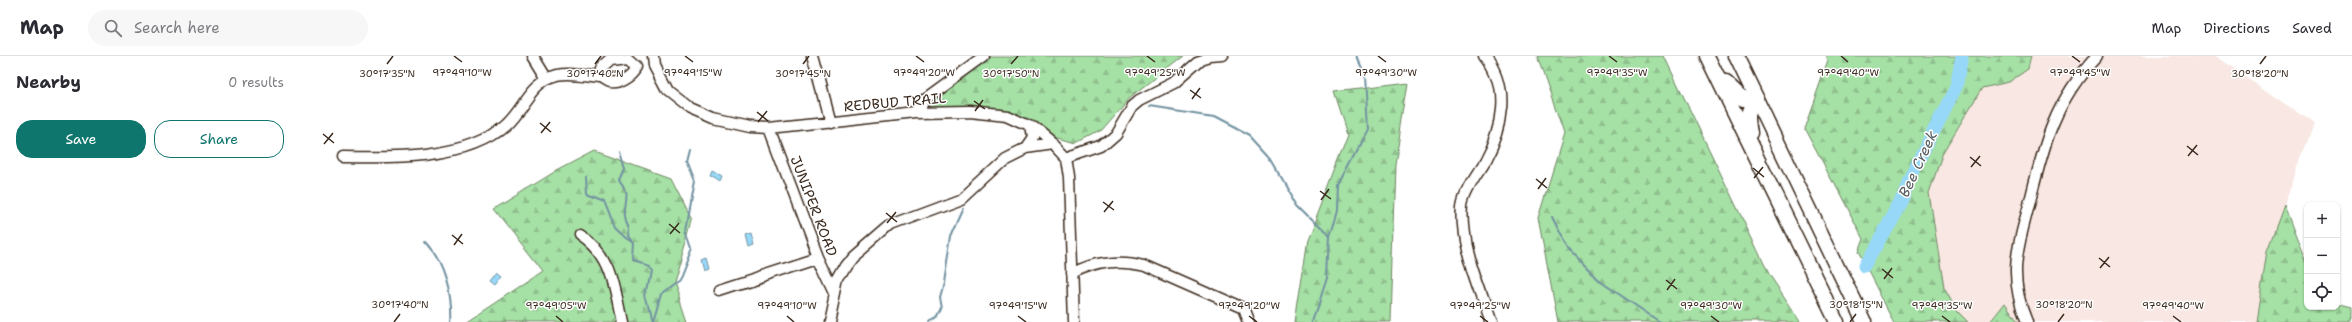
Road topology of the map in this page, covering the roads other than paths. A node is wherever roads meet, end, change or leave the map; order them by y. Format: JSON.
{"nodes":[{"id":1,"x":533,"y":56,"type":"edge"},
{"id":2,"x":812,"y":56,"type":"edge"},
{"id":3,"x":984,"y":56,"type":"edge"},
{"id":4,"x":1222,"y":56,"type":"edge"},
{"id":5,"x":1486,"y":56,"type":"edge"},
{"id":6,"x":1708,"y":56,"type":"edge"},
{"id":7,"x":1736,"y":56,"type":"edge"},
{"id":8,"x":2097,"y":56,"type":"edge"},
{"id":9,"x":654,"y":60,"type":"edge"},
{"id":10,"x":637,"y":67,"type":"junction"},
{"id":11,"x":600,"y":77,"type":"junction"},
{"id":12,"x":547,"y":79,"type":"junction"},
{"id":13,"x":1757,"y":99,"type":"junction"},
{"id":14,"x":916,"y":112,"type":"junction"},
{"id":15,"x":830,"y":122,"type":"junction"},
{"id":16,"x":1030,"y":125,"type":"junction"},
{"id":17,"x":769,"y":128,"type":"junction"},
{"id":18,"x":1053,"y":144,"type":"junction"},
{"id":19,"x":1025,"y":148,"type":"junction"},
{"id":20,"x":1756,"y":155,"type":"junction"},
{"id":21,"x":343,"y":157,"type":"dead end"},
{"id":22,"x":1066,"y":158,"type":"junction"},
{"id":23,"x":580,"y":234,"type":"dead end"},
{"id":24,"x":818,"y":258,"type":"junction"},
{"id":25,"x":1072,"y":274,"type":"junction"},
{"id":26,"x":719,"y":290,"type":"dead end"},
{"id":27,"x":835,"y":294,"type":"junction"},
{"id":28,"x":622,"y":322,"type":"edge"},
{"id":29,"x":829,"y":322,"type":"edge"},
{"id":30,"x":1074,"y":322,"type":"edge"},
{"id":31,"x":1249,"y":322,"type":"edge"},
{"id":32,"x":1490,"y":322,"type":"edge"},
{"id":33,"x":1837,"y":322,"type":"edge"},
{"id":34,"x":1864,"y":322,"type":"edge"},
{"id":35,"x":2027,"y":322,"type":"edge"}],
"edges":[{"from":1,"to":12,"type":"street"},
{"from":2,"to":15,"type":"street"},
{"from":3,"to":14,"type":"street"},
{"from":4,"to":22,"type":"street"},
{"from":5,"to":32,"type":"street"},
{"from":6,"to":13,"type":"highway"},
{"from":6,"to":20,"type":"highway"},
{"from":7,"to":13,"type":"highway"},
{"from":8,"to":35,"type":"street"},
{"from":9,"to":10,"type":"street"},
{"from":9,"to":17,"type":"street","name":"REDBUD TRAIL"},
{"from":10,"to":11,"type":"street"},
{"from":10,"to":11,"type":"street"},
{"from":11,"to":12,"type":"street"},
{"from":12,"to":21,"type":"street"},
{"from":13,"to":20,"type":"highway"},
{"from":13,"to":34,"type":"highway"},
{"from":14,"to":15,"type":"street","name":"REDBUD TRAIL"},
{"from":14,"to":16,"type":"street","name":"REDBUD TRAIL"},
{"from":15,"to":17,"type":"street","name":"REDBUD TRAIL"},
{"from":16,"to":18,"type":"street","name":"REDBUD TRAIL"},
{"from":16,"to":19,"type":"street"},
{"from":17,"to":24,"type":"street","name":"JUNIPER ROAD"},
{"from":18,"to":19,"type":"street"},
{"from":18,"to":22,"type":"street","name":"REDBUD TRAIL"},
{"from":19,"to":27,"type":"street"},
{"from":20,"to":33,"type":"highway"},
{"from":22,"to":25,"type":"street"},
{"from":23,"to":28,"type":"street"},
{"from":24,"to":26,"type":"street"},
{"from":24,"to":27,"type":"street","name":"JUNIPER ROAD"},
{"from":25,"to":30,"type":"street"},
{"from":25,"to":31,"type":"street"},
{"from":27,"to":29,"type":"street"}]}
